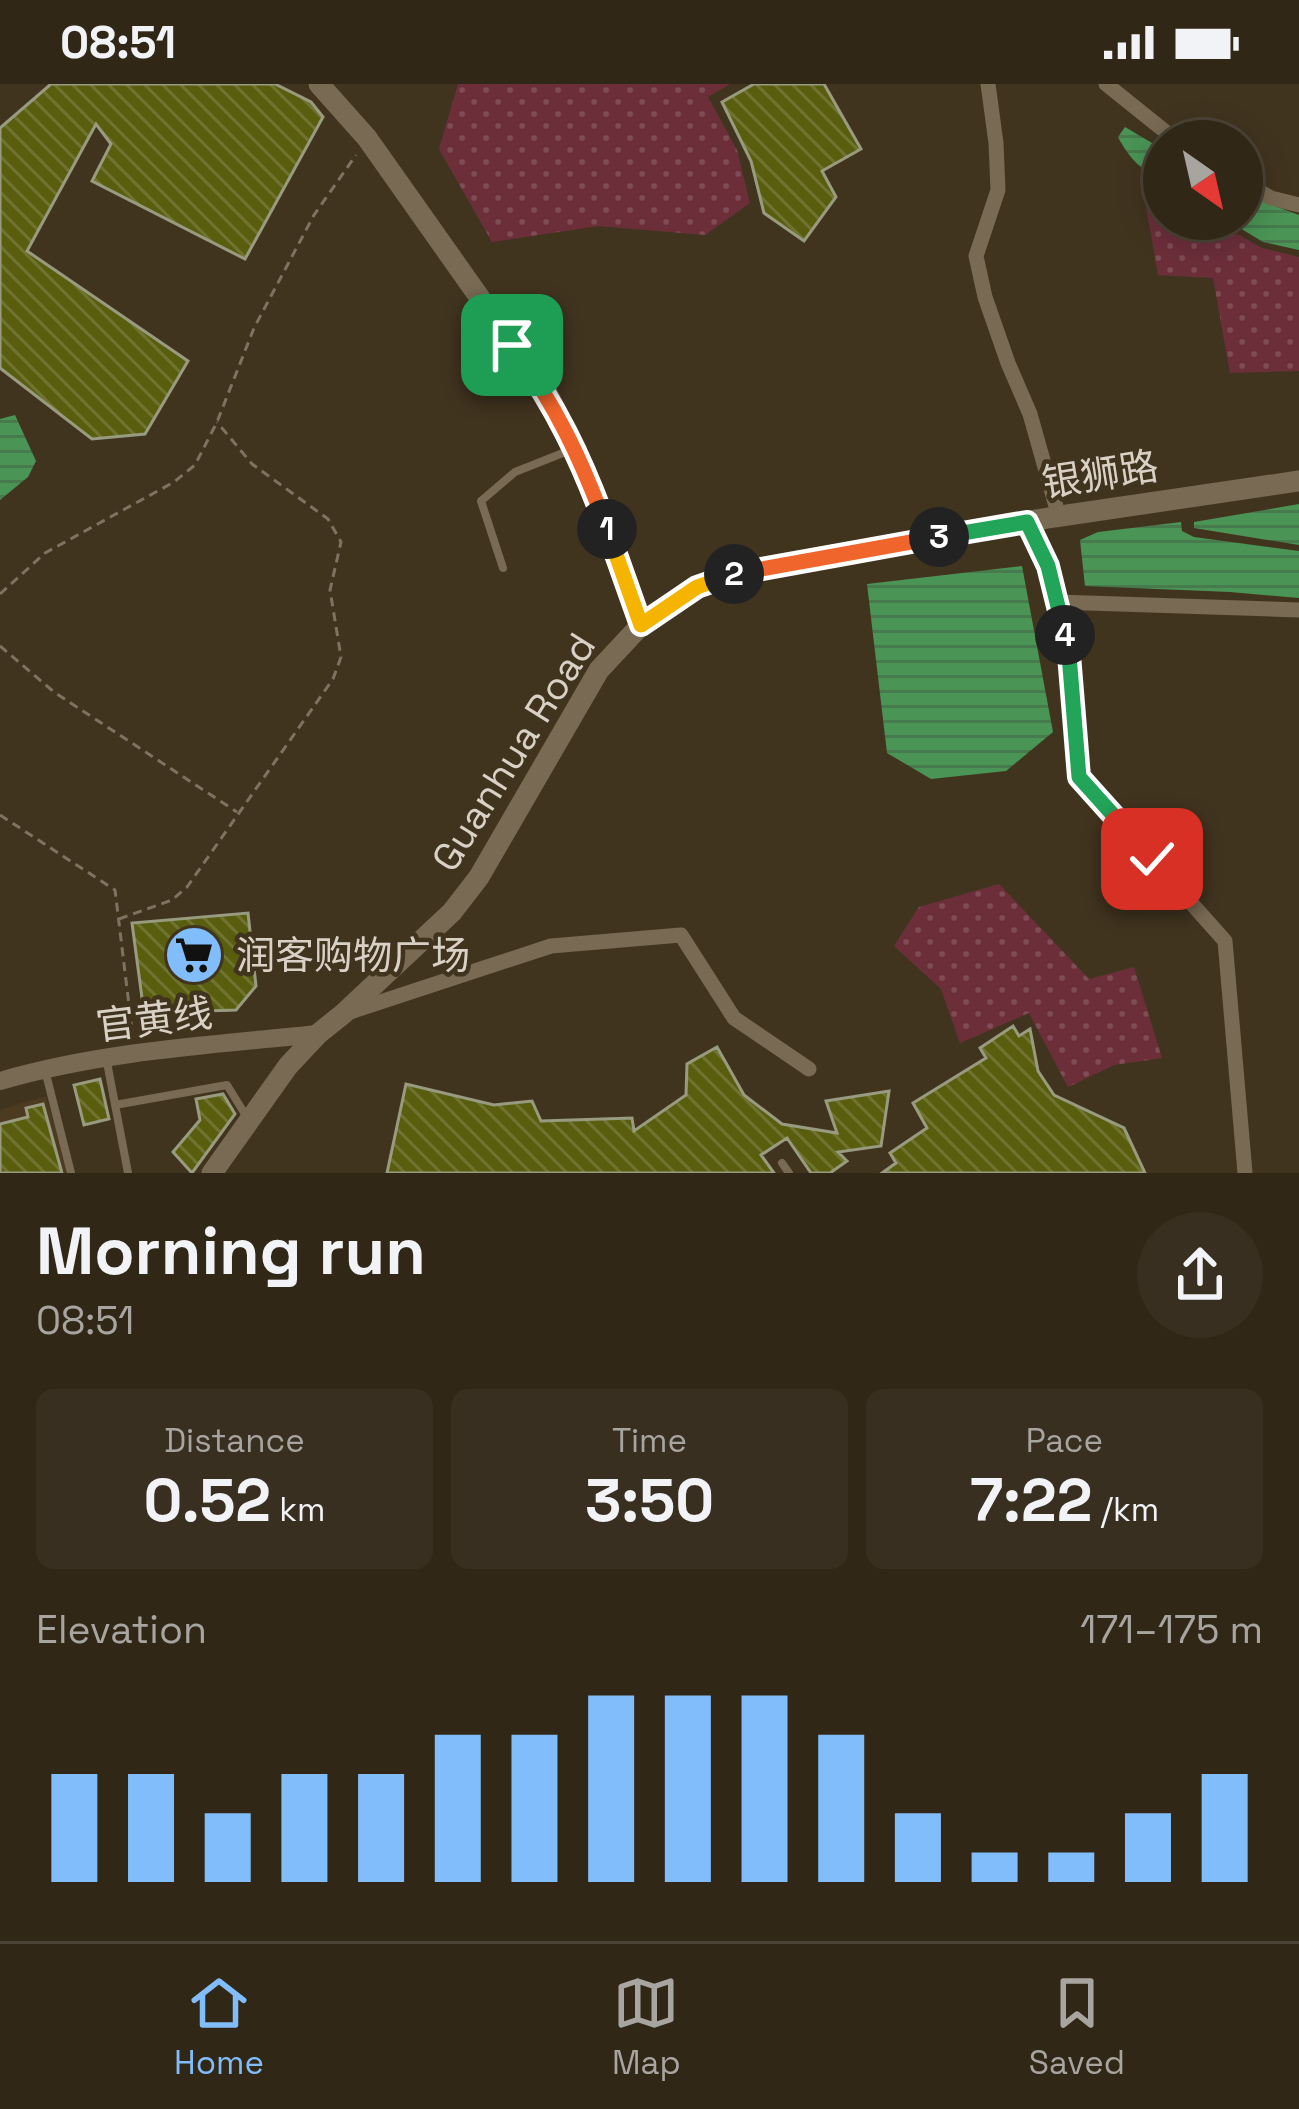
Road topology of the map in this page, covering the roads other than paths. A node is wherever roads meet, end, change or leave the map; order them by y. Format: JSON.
{"nodes":[{"id":1,"x":319,"y":84,"type":"edge"},
{"id":2,"x":988,"y":84,"type":"edge"},
{"id":3,"x":1106,"y":84,"type":"edge"},
{"id":4,"x":1151,"y":120,"type":"edge"},
{"id":5,"x":1263,"y":193,"type":"edge"},
{"id":6,"x":1299,"y":205,"type":"edge"},
{"id":7,"x":574,"y":448,"type":"junction"},
{"id":8,"x":1299,"y":481,"type":"edge"},
{"id":9,"x":1059,"y":517,"type":"junction"},
{"id":10,"x":1027,"y":522,"type":"junction"},
{"id":11,"x":503,"y":568,"type":"dead end"},
{"id":12,"x":1057,"y":602,"type":"junction"},
{"id":13,"x":1299,"y":610,"type":"edge"},
{"id":14,"x":641,"y":625,"type":"junction"},
{"id":15,"x":343,"y":1014,"type":"junction"},
{"id":16,"x":318,"y":1034,"type":"junction"},
{"id":17,"x":106,"y":1057,"type":"junction"},
{"id":18,"x":45,"y":1068,"type":"junction"},
{"id":19,"x":808,"y":1069,"type":"dead end"},
{"id":20,"x":0,"y":1082,"type":"edge"},
{"id":21,"x":115,"y":1105,"type":"junction"},
{"id":22,"x":249,"y":1120,"type":"junction"},
{"id":23,"x":782,"y":1162,"type":"dead end"},
{"id":24,"x":70,"y":1173,"type":"edge"},
{"id":25,"x":128,"y":1173,"type":"edge"},
{"id":26,"x":212,"y":1173,"type":"edge"},
{"id":27,"x":789,"y":1173,"type":"edge"},
{"id":28,"x":1245,"y":1173,"type":"edge"}],
"edges":[{"from":1,"to":7,"type":"main road","name":"Guanhua Road"},
{"from":2,"to":9,"type":"street"},
{"from":3,"to":4,"type":"street"},
{"from":5,"to":6,"type":"street"},
{"from":7,"to":11,"type":"lane"},
{"from":7,"to":14,"type":"main road","name":"Guanhua Road"},
{"from":8,"to":9,"type":"main road","name":"银狮路"},
{"from":9,"to":10,"type":"main road","name":"银狮路"},
{"from":10,"to":12,"type":"street"},
{"from":10,"to":14,"type":"main road","name":"银狮路"},
{"from":12,"to":13,"type":"street"},
{"from":12,"to":28,"type":"street"},
{"from":14,"to":15,"type":"main road","name":"Guanhua Road"},
{"from":15,"to":16,"type":"main road","name":"Guanhua Road"},
{"from":15,"to":19,"type":"street"},
{"from":16,"to":17,"type":"street","name":"官黄线"},
{"from":16,"to":22,"type":"main road","name":"Guanhua Road"},
{"from":17,"to":18,"type":"street","name":"官黄线"},
{"from":17,"to":21,"type":"lane"},
{"from":18,"to":20,"type":"street","name":"官黄线"},
{"from":18,"to":24,"type":"lane"},
{"from":21,"to":22,"type":"lane"},
{"from":21,"to":25,"type":"lane"},
{"from":22,"to":26,"type":"main road","name":"Guanhua Road"},
{"from":23,"to":27,"type":"lane"}]}
